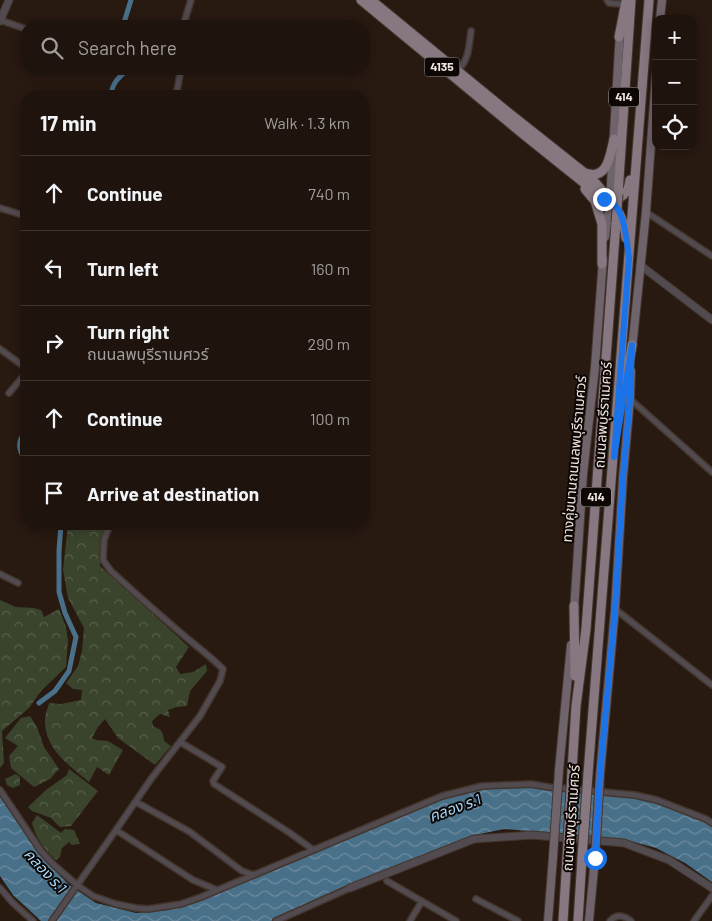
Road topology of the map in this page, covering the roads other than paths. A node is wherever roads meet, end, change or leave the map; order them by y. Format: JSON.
{"nodes":[{"id":1,"x":9,"y":0,"type":"edge"},
{"id":2,"x":191,"y":0,"type":"edge"},
{"id":3,"x":361,"y":0,"type":"edge"},
{"id":4,"x":371,"y":0,"type":"edge"},
{"id":5,"x":607,"y":0,"type":"edge"},
{"id":6,"x":631,"y":0,"type":"edge"},
{"id":7,"x":650,"y":0,"type":"edge"},
{"id":8,"x":662,"y":0,"type":"edge"},
{"id":9,"x":623,"y":1,"type":"edge"},
{"id":10,"x":660,"y":15,"type":"edge"},
{"id":11,"x":184,"y":20,"type":"edge"},
{"id":12,"x":0,"y":21,"type":"edge"},
{"id":13,"x":20,"y":26,"type":"edge"},
{"id":14,"x":471,"y":31,"type":"dead end"},
{"id":15,"x":620,"y":37,"type":"joint"},
{"id":16,"x":457,"y":70,"type":"junction"},
{"id":17,"x":180,"y":75,"type":"edge"},
{"id":18,"x":177,"y":90,"type":"edge"},
{"id":19,"x":654,"y":105,"type":"edge"},
{"id":20,"x":640,"y":117,"type":"junction"},
{"id":21,"x":614,"y":139,"type":"junction"},
{"id":22,"x":580,"y":175,"type":"junction"},
{"id":23,"x":610,"y":200,"type":"junction"},
{"id":24,"x":0,"y":208,"type":"edge"},
{"id":25,"x":646,"y":212,"type":"junction"},
{"id":26,"x":20,"y":214,"type":"edge"},
{"id":27,"x":712,"y":256,"type":"edge"},
{"id":28,"x":629,"y":258,"type":"junction"},
{"id":29,"x":602,"y":264,"type":"junction"},
{"id":30,"x":640,"y":265,"type":"junction"},
{"id":31,"x":712,"y":320,"type":"edge"},
{"id":32,"x":632,"y":345,"type":"junction"},
{"id":33,"x":0,"y":349,"type":"edge"},
{"id":34,"x":20,"y":364,"type":"edge"},
{"id":35,"x":20,"y":380,"type":"edge"},
{"id":36,"x":9,"y":393,"type":"dead end"},
{"id":37,"x":630,"y":399,"type":"junction"},
{"id":38,"x":614,"y":457,"type":"junction"},
{"id":39,"x":712,"y":472,"type":"edge"},
{"id":40,"x":108,"y":530,"type":"edge"},
{"id":41,"x":0,"y":574,"type":"edge"},
{"id":42,"x":18,"y":583,"type":"dead end"},
{"id":43,"x":574,"y":606,"type":"junction"},
{"id":44,"x":615,"y":609,"type":"junction"},
{"id":45,"x":586,"y":629,"type":"junction"},
{"id":46,"x":600,"y":630,"type":"junction"},
{"id":47,"x":712,"y":685,"type":"edge"},
{"id":48,"x":576,"y":706,"type":"junction"},
{"id":49,"x":180,"y":742,"type":"junction"},
{"id":50,"x":0,"y":790,"type":"edge"},
{"id":51,"x":136,"y":802,"type":"junction"},
{"id":52,"x":712,"y":823,"type":"edge"},
{"id":53,"x":116,"y":830,"type":"junction"},
{"id":54,"x":312,"y":849,"type":"junction"},
{"id":55,"x":254,"y":875,"type":"junction"},
{"id":56,"x":387,"y":881,"type":"dead end"},
{"id":57,"x":77,"y":886,"type":"junction"},
{"id":58,"x":0,"y":888,"type":"edge"},
{"id":59,"x":350,"y":888,"type":"joint"},
{"id":60,"x":712,"y":888,"type":"edge"},
{"id":61,"x":217,"y":890,"type":"junction"},
{"id":62,"x":712,"y":896,"type":"edge"},
{"id":63,"x":476,"y":899,"type":"dead end"},
{"id":64,"x":422,"y":902,"type":"junction"},
{"id":65,"x":452,"y":920,"type":"edge"},
{"id":66,"x":33,"y":921,"type":"edge"},
{"id":67,"x":52,"y":921,"type":"edge"},
{"id":68,"x":276,"y":921,"type":"edge"},
{"id":69,"x":410,"y":921,"type":"edge"},
{"id":70,"x":518,"y":921,"type":"edge"},
{"id":71,"x":548,"y":921,"type":"edge"},
{"id":72,"x":563,"y":921,"type":"edge"},
{"id":73,"x":578,"y":921,"type":"edge"},
{"id":74,"x":589,"y":921,"type":"edge"},
{"id":75,"x":610,"y":921,"type":"edge"},
{"id":76,"x":630,"y":921,"type":"edge"},
{"id":77,"x":694,"y":921,"type":"edge"}],
"edges":[{"from":1,"to":12,"type":"street"},
{"from":2,"to":11,"type":"street"},
{"from":3,"to":22,"type":"main road","number":"4135"},
{"from":4,"to":16,"type":"main road","number":"4135"},
{"from":5,"to":9,"type":"street"},
{"from":6,"to":45,"type":"main road","name":"ถนนลพบุรีราเมศวร์","number":"414","bridge":true},
{"from":7,"to":20,"type":"main road","name":"ถนนลพบุรีราเมศวร์","number":"414"},
{"from":8,"to":10,"type":"main road"},
{"from":9,"to":15,"type":"main road"},
{"from":12,"to":13,"type":"street"},
{"from":14,"to":16,"type":"street"},
{"from":15,"to":21,"type":"main road","name":"ทางคู่ขนานถนนลพบุรีราเมศวร์","number":"414"},
{"from":16,"to":22,"type":"main road","number":"4135"},
{"from":17,"to":18,"type":"street"},
{"from":19,"to":25,"type":"main road","number":"414"},
{"from":20,"to":23,"type":"main road"},
{"from":20,"to":28,"type":"main road","name":"ถนนลพบุรีราเมศวร์","number":"414"},
{"from":21,"to":22,"type":"main road"},
{"from":21,"to":23,"type":"main road","name":"ทางคู่ขนานถนนลพบุรีราเมศวร์","number":"414"},
{"from":22,"to":23,"type":"main road","number":"4135"},
{"from":22,"to":29,"type":"main road"},
{"from":23,"to":28,"type":"main road","number":"4135"},
{"from":23,"to":29,"type":"main road","name":"ทางคู่ขนานถนนลพบุรีราเมศวร์","number":"414"},
{"from":24,"to":26,"type":"street"},
{"from":25,"to":27,"type":"street"},
{"from":25,"to":30,"type":"main road","number":"414"},
{"from":28,"to":38,"type":"main road","name":"ถนนลพบุรีราเมศวร์","number":"414"},
{"from":29,"to":43,"type":"main road","name":"ทางคู่ขนานถนนลพบุรีราเมศวร์","number":"414"},
{"from":30,"to":31,"type":"street"},
{"from":30,"to":32,"type":"main road","number":"414"},
{"from":32,"to":37,"type":"main road","number":"414"},
{"from":32,"to":38,"type":"main road"},
{"from":33,"to":34,"type":"street"},
{"from":35,"to":36,"type":"street"},
{"from":37,"to":39,"type":"street"},
{"from":37,"to":44,"type":"main road","number":"414"},
{"from":38,"to":46,"type":"main road","name":"ถนนลพบุรีราเมศวร์","number":"414"},
{"from":40,"to":49,"type":"street"},
{"from":41,"to":42,"type":"street"},
{"from":43,"to":48,"type":"main road"},
{"from":43,"to":71,"type":"main road","name":"ทางคู่ขนานถนนลพบุรีราเมศวร์","number":"414","bridge":true},
{"from":44,"to":47,"type":"street"},
{"from":44,"to":74,"type":"main road","number":"414","bridge":true},
{"from":45,"to":46,"type":"main road"},
{"from":45,"to":48,"type":"main road","name":"ถนนลพบุรีราเมศวร์","number":"414"},
{"from":46,"to":73,"type":"main road","name":"ถนนลพบุรีราเมศวร์","number":"414","bridge":true},
{"from":48,"to":72,"type":"main road","name":"ถนนลพบุรีราเมศวร์","number":"414","bridge":true},
{"from":49,"to":51,"type":"street"},
{"from":49,"to":54,"type":"street"},
{"from":50,"to":57,"type":"street"},
{"from":51,"to":53,"type":"street"},
{"from":51,"to":55,"type":"street"},
{"from":52,"to":54,"type":"street"},
{"from":53,"to":57,"type":"street"},
{"from":53,"to":61,"type":"street"},
{"from":54,"to":55,"type":"street"},
{"from":55,"to":61,"type":"street"},
{"from":56,"to":64,"type":"street"},
{"from":57,"to":61,"type":"street"},
{"from":57,"to":67,"type":"street"},
{"from":58,"to":66,"type":"street"},
{"from":59,"to":60,"type":"street"},
{"from":59,"to":68,"type":"street"},
{"from":62,"to":77,"type":"street"},
{"from":63,"to":70,"type":"street"},
{"from":64,"to":65,"type":"street"},
{"from":64,"to":69,"type":"street"},
{"from":75,"to":76,"type":"street"}]}
